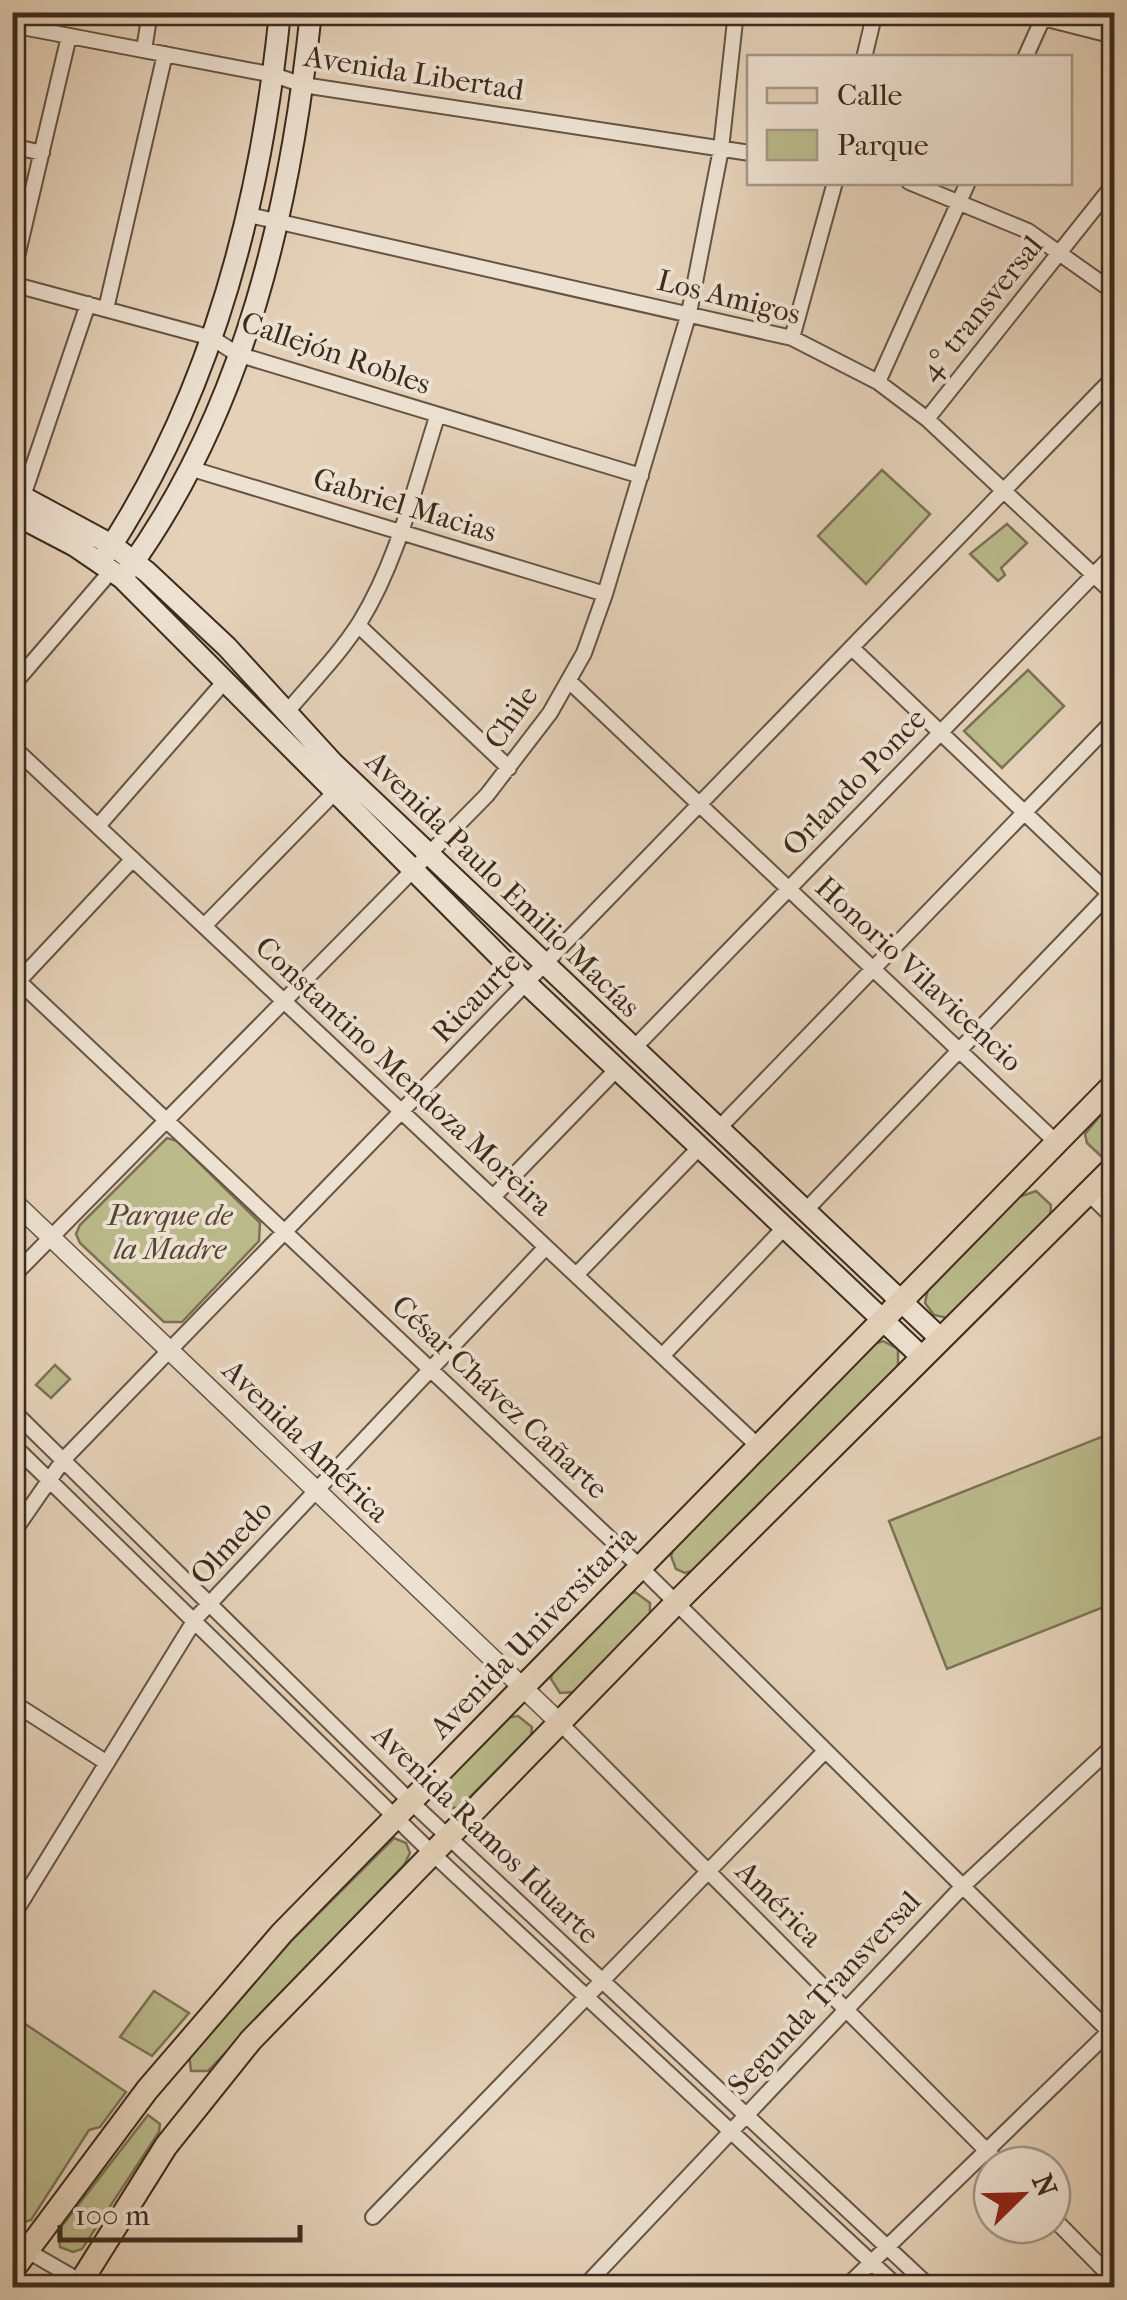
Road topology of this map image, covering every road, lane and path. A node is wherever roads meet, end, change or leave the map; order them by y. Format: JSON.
{"nodes":[{"id":1,"x":150,"y":12,"type":"edge"},
{"id":2,"x":280,"y":12,"type":"edge"},
{"id":3,"x":311,"y":12,"type":"edge"},
{"id":4,"x":736,"y":12,"type":"edge"},
{"id":5,"x":875,"y":12,"type":"edge"},
{"id":6,"x":994,"y":12,"type":"edge"},
{"id":7,"x":1043,"y":18,"type":"junction"},
{"id":8,"x":12,"y":25,"type":"edge"},
{"id":9,"x":69,"y":36,"type":"junction"},
{"id":10,"x":1114,"y":36,"type":"edge"},
{"id":11,"x":144,"y":50,"type":"junction"},
{"id":12,"x":166,"y":54,"type":"junction"},
{"id":13,"x":865,"y":55,"type":"edge"},
{"id":14,"x":1026,"y":55,"type":"edge"},
{"id":15,"x":274,"y":75,"type":"junction"},
{"id":16,"x":303,"y":86,"type":"junction"},
{"id":17,"x":12,"y":146,"type":"edge"},
{"id":18,"x":721,"y":149,"type":"junction"},
{"id":19,"x":42,"y":153,"type":"junction"},
{"id":20,"x":747,"y":153,"type":"edge"},
{"id":21,"x":1114,"y":184,"type":"edge"},
{"id":22,"x":834,"y":185,"type":"edge"},
{"id":23,"x":918,"y":185,"type":"edge"},
{"id":24,"x":967,"y":185,"type":"edge"},
{"id":25,"x":960,"y":200,"type":"junction"},
{"id":26,"x":249,"y":214,"type":"junction"},
{"id":27,"x":279,"y":222,"type":"junction"},
{"id":28,"x":1062,"y":251,"type":"junction"},
{"id":29,"x":12,"y":281,"type":"edge"},
{"id":30,"x":1114,"y":292,"type":"edge"},
{"id":31,"x":88,"y":304,"type":"junction"},
{"id":32,"x":106,"y":309,"type":"junction"},
{"id":33,"x":690,"y":313,"type":"junction"},
{"id":34,"x":212,"y":338,"type":"junction"},
{"id":35,"x":792,"y":338,"type":"junction"},
{"id":36,"x":237,"y":354,"type":"junction"},
{"id":37,"x":1114,"y":377,"type":"edge"},
{"id":38,"x":878,"y":382,"type":"junction"},
{"id":39,"x":436,"y":417,"type":"junction"},
{"id":40,"x":927,"y":420,"type":"junction"},
{"id":41,"x":189,"y":468,"type":"junction"},
{"id":42,"x":641,"y":476,"type":"junction"},
{"id":43,"x":1004,"y":491,"type":"junction"},
{"id":44,"x":16,"y":500,"type":"edge"},
{"id":45,"x":400,"y":532,"type":"junction"},
{"id":46,"x":1114,"y":554,"type":"edge"},
{"id":47,"x":116,"y":563,"type":"junction"},
{"id":48,"x":1094,"y":575,"type":"junction"},
{"id":49,"x":605,"y":594,"type":"junction"},
{"id":50,"x":1114,"y":594,"type":"edge"},
{"id":51,"x":358,"y":624,"type":"junction"},
{"id":52,"x":852,"y":648,"type":"junction"},
{"id":53,"x":226,"y":680,"type":"junction"},
{"id":54,"x":569,"y":682,"type":"junction"},
{"id":55,"x":12,"y":686,"type":"edge"},
{"id":56,"x":286,"y":712,"type":"junction"},
{"id":57,"x":1114,"y":720,"type":"edge"},
{"id":58,"x":941,"y":732,"type":"junction"},
{"id":59,"x":12,"y":746,"type":"edge"},
{"id":60,"x":510,"y":768,"type":"junction"},
{"id":61,"x":334,"y":793,"type":"junction"},
{"id":62,"x":700,"y":805,"type":"junction"},
{"id":63,"x":1024,"y":812,"type":"junction"},
{"id":64,"x":98,"y":826,"type":"junction"},
{"id":65,"x":429,"y":854,"type":"junction"},
{"id":66,"x":133,"y":859,"type":"junction"},
{"id":67,"x":412,"y":872,"type":"junction"},
{"id":68,"x":788,"y":889,"type":"junction"},
{"id":69,"x":1113,"y":894,"type":"edge"},
{"id":70,"x":204,"y":926,"type":"junction"},
{"id":71,"x":544,"y":966,"type":"junction"},
{"id":72,"x":873,"y":969,"type":"junction"},
{"id":73,"x":15,"y":981,"type":"edge"},
{"id":74,"x":526,"y":984,"type":"junction"},
{"id":75,"x":284,"y":1001,"type":"junction"},
{"id":76,"x":633,"y":1049,"type":"junction"},
{"id":77,"x":960,"y":1051,"type":"junction"},
{"id":78,"x":617,"y":1070,"type":"junction"},
{"id":79,"x":1114,"y":1084,"type":"edge"},
{"id":80,"x":402,"y":1112,"type":"junction"},
{"id":81,"x":167,"y":1120,"type":"junction"},
{"id":82,"x":719,"y":1128,"type":"junction"},
{"id":83,"x":1057,"y":1142,"type":"junction"},
{"id":84,"x":699,"y":1148,"type":"junction"},
{"id":85,"x":1114,"y":1167,"type":"edge"},
{"id":86,"x":1088,"y":1193,"type":"junction"},
{"id":87,"x":493,"y":1197,"type":"junction"},
{"id":88,"x":12,"y":1200,"type":"edge"},
{"id":89,"x":805,"y":1211,"type":"junction"},
{"id":90,"x":1114,"y":1218,"type":"edge"},
{"id":91,"x":785,"y":1227,"type":"junction"},
{"id":92,"x":286,"y":1233,"type":"junction"},
{"id":93,"x":52,"y":1237,"type":"junction"},
{"id":94,"x":546,"y":1247,"type":"junction"},
{"id":95,"x":576,"y":1275,"type":"junction"},
{"id":96,"x":12,"y":1278,"type":"edge"},
{"id":97,"x":895,"y":1296,"type":"junction"},
{"id":98,"x":878,"y":1314,"type":"junction"},
{"id":99,"x":941,"y":1340,"type":"junction"},
{"id":100,"x":172,"y":1350,"type":"junction"},
{"id":101,"x":662,"y":1356,"type":"junction"},
{"id":102,"x":922,"y":1358,"type":"junction"},
{"id":103,"x":431,"y":1370,"type":"junction"},
{"id":104,"x":12,"y":1410,"type":"edge"},
{"id":105,"x":12,"y":1444,"type":"edge"},
{"id":106,"x":758,"y":1446,"type":"junction"},
{"id":107,"x":64,"y":1459,"type":"junction"},
{"id":108,"x":48,"y":1476,"type":"junction"},
{"id":109,"x":318,"y":1490,"type":"junction"},
{"id":110,"x":12,"y":1534,"type":"edge"},
{"id":111,"x":639,"y":1566,"type":"junction"},
{"id":112,"x":676,"y":1603,"type":"junction"},
{"id":113,"x":211,"y":1604,"type":"junction"},
{"id":114,"x":196,"y":1618,"type":"junction"},
{"id":115,"x":523,"y":1686,"type":"junction"},
{"id":116,"x":12,"y":1702,"type":"edge"},
{"id":117,"x":560,"y":1723,"type":"junction"},
{"id":118,"x":1114,"y":1745,"type":"edge"},
{"id":119,"x":825,"y":1750,"type":"junction"},
{"id":120,"x":107,"y":1763,"type":"junction"},
{"id":121,"x":404,"y":1810,"type":"junction"},
{"id":122,"x":441,"y":1846,"type":"junction"},
{"id":123,"x":708,"y":1872,"type":"junction"},
{"id":124,"x":963,"y":1886,"type":"junction"},
{"id":125,"x":12,"y":1917,"type":"edge"},
{"id":126,"x":600,"y":1982,"type":"junction"},
{"id":127,"x":586,"y":1997,"type":"junction"},
{"id":128,"x":846,"y":2010,"type":"junction"},
{"id":129,"x":1113,"y":2031,"type":"edge"},
{"id":130,"x":745,"y":2116,"type":"junction"},
{"id":131,"x":731,"y":2132,"type":"junction"},
{"id":132,"x":981,"y":2145,"type":"edge"},
{"id":133,"x":989,"y":2145,"type":"edge"},
{"id":134,"x":972,"y":2161,"type":"edge"},
{"id":135,"x":373,"y":2216,"type":"dead end"},
{"id":136,"x":1072,"y":2237,"type":"edge"},
{"id":137,"x":885,"y":2245,"type":"junction"},
{"id":138,"x":20,"y":2246,"type":"edge"},
{"id":139,"x":870,"y":2261,"type":"junction"},
{"id":140,"x":12,"y":2270,"type":"edge"},
{"id":141,"x":1114,"y":2280,"type":"edge"},
{"id":142,"x":82,"y":2286,"type":"edge"},
{"id":143,"x":582,"y":2288,"type":"edge"},
{"id":144,"x":845,"y":2288,"type":"edge"},
{"id":145,"x":899,"y":2288,"type":"edge"},
{"id":146,"x":931,"y":2288,"type":"edge"}],
"edges":[{"from":1,"to":11,"type":"street"},
{"from":2,"to":15,"type":"main road"},
{"from":3,"to":16,"type":"main road"},
{"from":4,"to":18,"type":"street","name":"Chile"},
{"from":5,"to":13,"type":"street"},
{"from":6,"to":7,"type":"street"},
{"from":7,"to":10,"type":"street"},
{"from":7,"to":14,"type":"street"},
{"from":8,"to":9,"type":"street","name":"Avenida Libertad"},
{"from":9,"to":11,"type":"street","name":"Avenida Libertad"},
{"from":9,"to":19,"type":"street"},
{"from":11,"to":12,"type":"street","name":"Avenida Libertad"},
{"from":12,"to":15,"type":"street","name":"Avenida Libertad"},
{"from":12,"to":32,"type":"street"},
{"from":15,"to":16,"type":"street","name":"Avenida Libertad"},
{"from":15,"to":26,"type":"main road"},
{"from":16,"to":18,"type":"street","name":"Avenida Libertad"},
{"from":16,"to":27,"type":"main road"},
{"from":17,"to":19,"type":"street"},
{"from":18,"to":20,"type":"street","name":"Avenida Libertad"},
{"from":18,"to":33,"type":"street","name":"Chile"},
{"from":19,"to":29,"type":"street"},
{"from":21,"to":28,"type":"street","name":"4° transversal"},
{"from":22,"to":35,"type":"street"},
{"from":23,"to":25,"type":"street"},
{"from":24,"to":25,"type":"street"},
{"from":25,"to":28,"type":"street"},
{"from":25,"to":38,"type":"street"},
{"from":26,"to":27,"type":"street","name":"Los Amigos"},
{"from":26,"to":34,"type":"main road"},
{"from":27,"to":33,"type":"street","name":"Los Amigos"},
{"from":27,"to":36,"type":"main road"},
{"from":28,"to":30,"type":"street"},
{"from":28,"to":40,"type":"street","name":"4° transversal"},
{"from":29,"to":31,"type":"street","name":"Callejón Robles"},
{"from":31,"to":32,"type":"street","name":"Callejón Robles"},
{"from":31,"to":44,"type":"street"},
{"from":32,"to":34,"type":"street","name":"Callejón Robles"},
{"from":33,"to":35,"type":"street","name":"Los Amigos"},
{"from":33,"to":42,"type":"street","name":"Chile"},
{"from":34,"to":36,"type":"street","name":"Callejón Robles"},
{"from":34,"to":47,"type":"main road"},
{"from":35,"to":38,"type":"street","name":"Los Amigos"},
{"from":36,"to":39,"type":"street","name":"Callejón Robles"},
{"from":36,"to":41,"type":"main road"},
{"from":37,"to":43,"type":"street","name":"Ricaurte"},
{"from":38,"to":40,"type":"street","name":"Los Amigos"},
{"from":39,"to":42,"type":"street","name":"Callejón Robles"},
{"from":39,"to":45,"type":"street"},
{"from":40,"to":43,"type":"street","name":"Los Amigos"},
{"from":41,"to":45,"type":"street","name":"Gabriel Macias"},
{"from":41,"to":47,"type":"main road"},
{"from":42,"to":49,"type":"street","name":"Chile"},
{"from":43,"to":48,"type":"street","name":"Los Amigos"},
{"from":43,"to":52,"type":"street","name":"Ricaurte"},
{"from":44,"to":47,"type":"main road","name":"Avenida Paulo Emilio Macías"},
{"from":45,"to":49,"type":"street","name":"Gabriel Macias"},
{"from":45,"to":51,"type":"street"},
{"from":46,"to":48,"type":"street","name":"Orlando Ponce"},
{"from":47,"to":53,"type":"main road","name":"Avenida Paulo Emilio Macías"},
{"from":47,"to":55,"type":"street"},
{"from":47,"to":56,"type":"main road","name":"Avenida Paulo Emilio Macías"},
{"from":48,"to":50,"type":"street","name":"Los Amigos"},
{"from":48,"to":58,"type":"street","name":"Orlando Ponce"},
{"from":49,"to":54,"type":"street","name":"Chile"},
{"from":51,"to":56,"type":"street"},
{"from":51,"to":60,"type":"street"},
{"from":52,"to":58,"type":"street"},
{"from":52,"to":62,"type":"street","name":"Ricaurte"},
{"from":53,"to":61,"type":"main road","name":"Avenida Paulo Emilio Macías"},
{"from":53,"to":64,"type":"street"},
{"from":54,"to":60,"type":"street","name":"Chile"},
{"from":54,"to":62,"type":"street","name":"Honorio Vilavicencio"},
{"from":56,"to":65,"type":"main road","name":"Avenida Paulo Emilio Macías"},
{"from":57,"to":63,"type":"street"},
{"from":58,"to":63,"type":"street"},
{"from":58,"to":68,"type":"street","name":"Orlando Ponce"},
{"from":59,"to":64,"type":"street","name":"Constantino Mendoza Moreira"},
{"from":60,"to":65,"type":"street","name":"Chile"},
{"from":61,"to":67,"type":"main road","name":"Avenida Paulo Emilio Macías"},
{"from":61,"to":70,"type":"street"},
{"from":62,"to":68,"type":"street","name":"Honorio Vilavicencio"},
{"from":62,"to":71,"type":"street","name":"Ricaurte"},
{"from":63,"to":69,"type":"street"},
{"from":63,"to":72,"type":"street"},
{"from":64,"to":66,"type":"street","name":"Constantino Mendoza Moreira"},
{"from":65,"to":67,"type":"street","name":"Chile"},
{"from":65,"to":71,"type":"main road","name":"Avenida Paulo Emilio Macías"},
{"from":66,"to":70,"type":"street","name":"Constantino Mendoza Moreira"},
{"from":66,"to":73,"type":"street"},
{"from":67,"to":74,"type":"main road","name":"Avenida Paulo Emilio Macías"},
{"from":67,"to":75,"type":"street","name":"Chile"},
{"from":68,"to":72,"type":"street","name":"Honorio Vilavicencio"},
{"from":68,"to":76,"type":"street","name":"Orlando Ponce"},
{"from":69,"to":77,"type":"street"},
{"from":70,"to":75,"type":"street","name":"Constantino Mendoza Moreira"},
{"from":71,"to":74,"type":"street","name":"Ricaurte"},
{"from":71,"to":76,"type":"main road","name":"Avenida Paulo Emilio Macías"},
{"from":72,"to":77,"type":"street","name":"Honorio Vilavicencio"},
{"from":72,"to":82,"type":"street"},
{"from":73,"to":81,"type":"street","name":"César Chávez Cañarte"},
{"from":74,"to":78,"type":"main road","name":"Avenida Paulo Emilio Macías"},
{"from":74,"to":80,"type":"street","name":"Ricaurte"},
{"from":75,"to":80,"type":"street","name":"Constantino Mendoza Moreira"},
{"from":75,"to":81,"type":"street","name":"Chile"},
{"from":76,"to":82,"type":"main road","name":"Avenida Paulo Emilio Macías"},
{"from":77,"to":83,"type":"street","name":"Honorio Vilavicencio"},
{"from":77,"to":89,"type":"street"},
{"from":78,"to":84,"type":"main road","name":"Avenida Paulo Emilio Macías"},
{"from":78,"to":87,"type":"street"},
{"from":79,"to":83,"type":"main road","name":"Avenida Universitaria"},
{"from":80,"to":87,"type":"street","name":"Constantino Mendoza Moreira"},
{"from":80,"to":92,"type":"street","name":"Ricaurte"},
{"from":81,"to":92,"type":"street","name":"César Chávez Cañarte"},
{"from":81,"to":93,"type":"street","name":"Chile"},
{"from":82,"to":89,"type":"main road","name":"Avenida Paulo Emilio Macías"},
{"from":83,"to":97,"type":"main road","name":"Avenida Universitaria"},
{"from":84,"to":91,"type":"main road","name":"Avenida Paulo Emilio Macías"},
{"from":84,"to":95,"type":"street"},
{"from":85,"to":86,"type":"main road"},
{"from":86,"to":90,"type":"street"},
{"from":86,"to":99,"type":"main road"},
{"from":87,"to":94,"type":"street","name":"Constantino Mendoza Moreira"},
{"from":88,"to":93,"type":"street","name":"Avenida América"},
{"from":89,"to":97,"type":"main road","name":"Avenida Paulo Emilio Macías"},
{"from":91,"to":98,"type":"main road","name":"Avenida Paulo Emilio Macías"},
{"from":91,"to":101,"type":"street"},
{"from":92,"to":100,"type":"street","name":"Ricaurte"},
{"from":92,"to":103,"type":"street","name":"César Chávez Cañarte"},
{"from":93,"to":96,"type":"street","name":"Chile"},
{"from":93,"to":100,"type":"street","name":"Avenida América"},
{"from":94,"to":95,"type":"street","name":"Constantino Mendoza Moreira"},
{"from":94,"to":103,"type":"street","name":"Olmedo"},
{"from":95,"to":101,"type":"street","name":"Constantino Mendoza Moreira"},
{"from":97,"to":98,"type":"main road","name":"Avenida Universitaria"},
{"from":97,"to":99,"type":"main road","name":"Avenida Paulo Emilio Macías"},
{"from":98,"to":102,"type":"main road","name":"Avenida Paulo Emilio Macías"},
{"from":98,"to":106,"type":"main road","name":"Avenida Universitaria"},
{"from":99,"to":102,"type":"main road"},
{"from":100,"to":107,"type":"street","name":"Ricaurte"},
{"from":100,"to":109,"type":"street","name":"Avenida América"},
{"from":101,"to":106,"type":"street","name":"Constantino Mendoza Moreira"},
{"from":102,"to":112,"type":"main road"},
{"from":103,"to":109,"type":"street","name":"Olmedo"},
{"from":103,"to":111,"type":"street","name":"César Chávez Cañarte"},
{"from":104,"to":107,"type":"street","name":"Avenida Ramos Iduarte"},
{"from":105,"to":108,"type":"street","name":"Avenida Ramos Iduarte"},
{"from":106,"to":111,"type":"main road","name":"Avenida Universitaria"},
{"from":107,"to":108,"type":"street","name":"Ricaurte"},
{"from":107,"to":113,"type":"street","name":"Avenida Ramos Iduarte"},
{"from":108,"to":110,"type":"street","name":"Ricaurte"},
{"from":108,"to":114,"type":"street","name":"Avenida Ramos Iduarte"},
{"from":109,"to":113,"type":"street","name":"Olmedo"},
{"from":109,"to":115,"type":"street","name":"Avenida América"},
{"from":111,"to":112,"type":"street","name":"César Chávez Cañarte"},
{"from":111,"to":115,"type":"main road","name":"Avenida Universitaria"},
{"from":112,"to":117,"type":"main road"},
{"from":112,"to":119,"type":"street","name":"César Chávez Cañarte"},
{"from":113,"to":114,"type":"street","name":"Olmedo"},
{"from":113,"to":121,"type":"street","name":"Avenida Ramos Iduarte"},
{"from":114,"to":120,"type":"street","name":"Olmedo"},
{"from":114,"to":121,"type":"street","name":"Avenida Ramos Iduarte"},
{"from":115,"to":117,"type":"street","name":"Avenida América"},
{"from":115,"to":121,"type":"main road","name":"Avenida Universitaria"},
{"from":116,"to":120,"type":"street"},
{"from":117,"to":122,"type":"main road"},
{"from":117,"to":123,"type":"street","name":"América"},
{"from":118,"to":124,"type":"street","name":"Segunda Transversal"},
{"from":119,"to":123,"type":"street"},
{"from":119,"to":124,"type":"street","name":"César Chávez Cañarte"},
{"from":120,"to":125,"type":"street","name":"Olmedo"},
{"from":121,"to":122,"type":"street","name":"Avenida Ramos Iduarte"},
{"from":121,"to":122,"type":"street","name":"Avenida Ramos Iduarte"},
{"from":121,"to":138,"type":"main road","name":"Avenida Universitaria"},
{"from":122,"to":126,"type":"street","name":"Avenida Ramos Iduarte"},
{"from":122,"to":127,"type":"street","name":"Avenida Ramos Iduarte"},
{"from":122,"to":142,"type":"main road"},
{"from":123,"to":126,"type":"street"},
{"from":123,"to":128,"type":"street","name":"América"},
{"from":124,"to":128,"type":"street","name":"Segunda Transversal"},
{"from":124,"to":129,"type":"street","name":"César Chávez Cañarte"},
{"from":126,"to":127,"type":"street"},
{"from":126,"to":130,"type":"street","name":"Avenida Ramos Iduarte"},
{"from":127,"to":131,"type":"street","name":"Avenida Ramos Iduarte"},
{"from":127,"to":135,"type":"street"},
{"from":128,"to":130,"type":"street","name":"Segunda Transversal"},
{"from":128,"to":132,"type":"street","name":"América"},
{"from":129,"to":133,"type":"street"},
{"from":130,"to":131,"type":"street","name":"Segunda Transversal"},
{"from":130,"to":137,"type":"street","name":"Avenida Ramos Iduarte"},
{"from":131,"to":139,"type":"street","name":"Avenida Ramos Iduarte"},
{"from":131,"to":143,"type":"street","name":"Segunda Transversal"},
{"from":134,"to":137,"type":"street"},
{"from":136,"to":141,"type":"street"},
{"from":137,"to":139,"type":"street"},
{"from":137,"to":146,"type":"street","name":"Avenida Ramos Iduarte"},
{"from":138,"to":140,"type":"main road","name":"Avenida Universitaria"},
{"from":138,"to":142,"type":"street"},
{"from":139,"to":144,"type":"street"},
{"from":139,"to":145,"type":"street","name":"Avenida Ramos Iduarte"}]}
